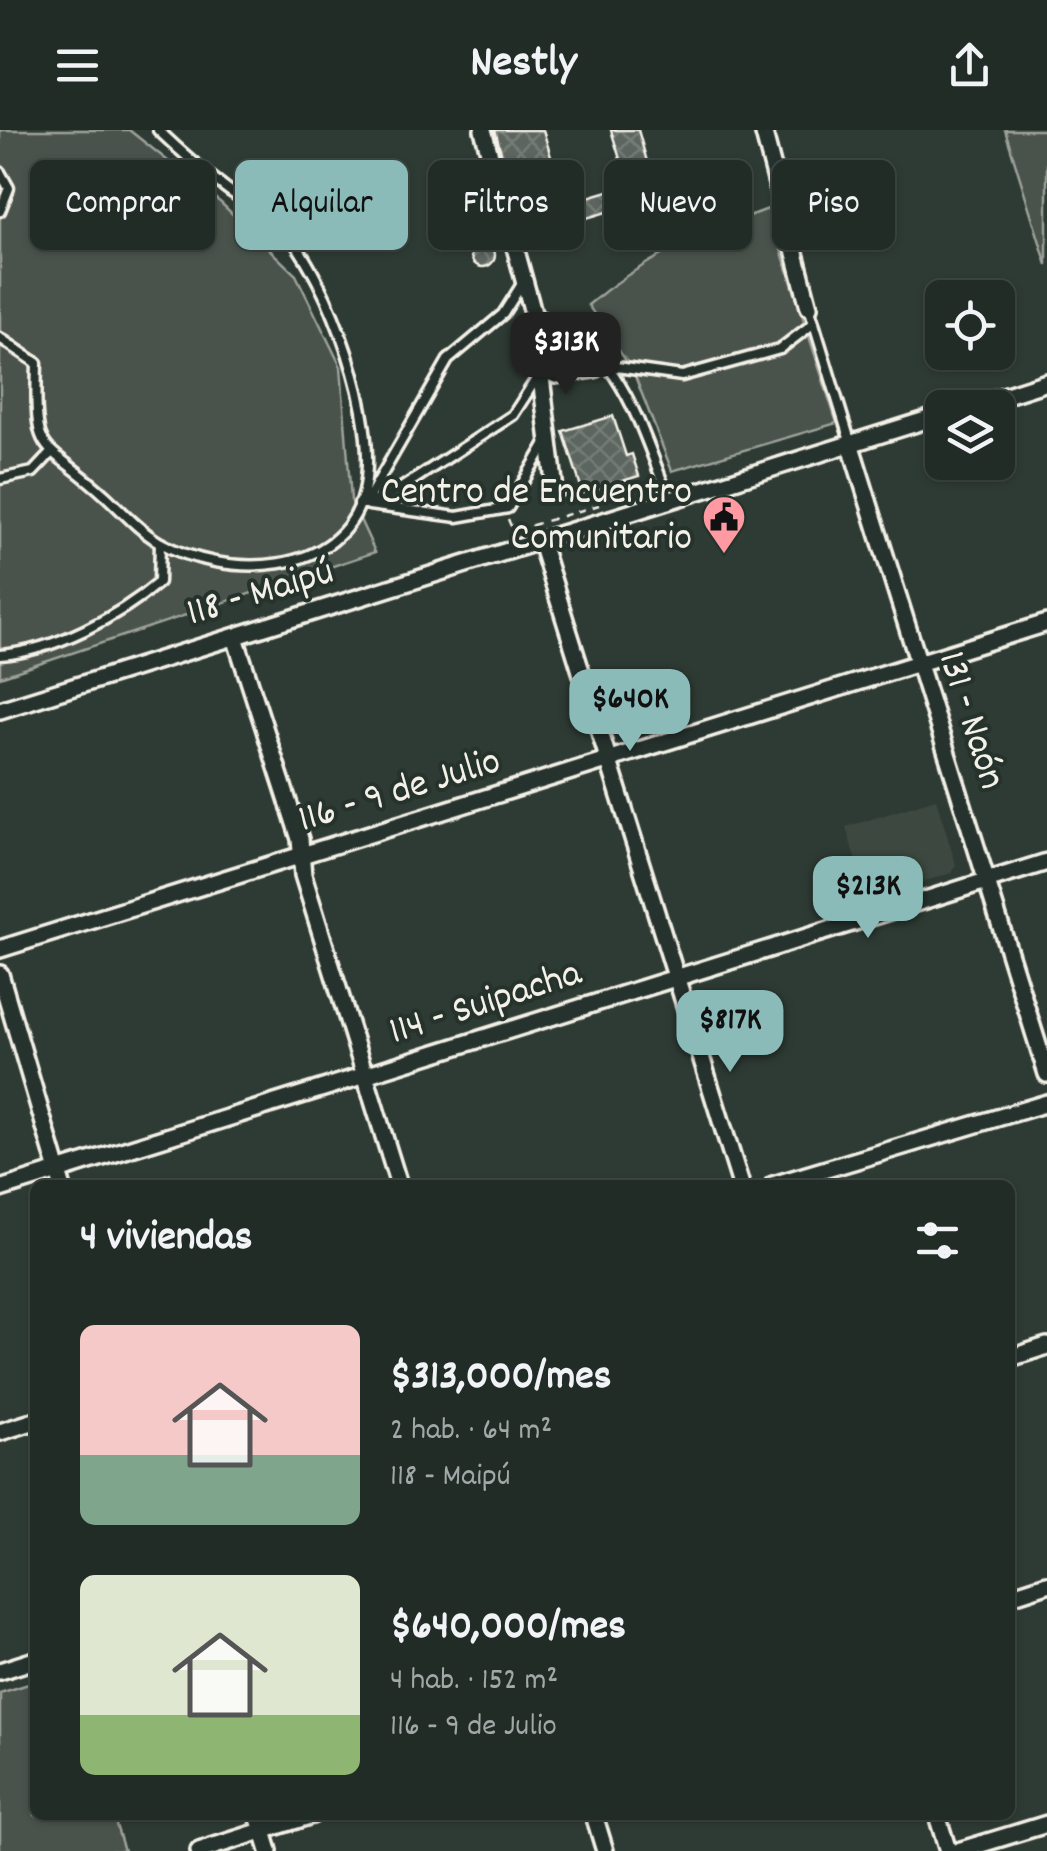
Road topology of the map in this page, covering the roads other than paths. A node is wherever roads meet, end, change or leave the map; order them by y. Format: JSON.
{"nodes":[{"id":1,"x":158,"y":130,"type":"edge"},
{"id":2,"x":483,"y":130,"type":"edge"},
{"id":3,"x":764,"y":130,"type":"edge"},
{"id":4,"x":0,"y":172,"type":"edge"},
{"id":5,"x":0,"y":210,"type":"edge"},
{"id":6,"x":524,"y":280,"type":"junction"},
{"id":7,"x":532,"y":314,"type":"junction"},
{"id":8,"x":811,"y":315,"type":"junction"},
{"id":9,"x":0,"y":338,"type":"edge"},
{"id":10,"x":603,"y":367,"type":"junction"},
{"id":11,"x":542,"y":369,"type":"junction"},
{"id":12,"x":1047,"y":382,"type":"edge"},
{"id":13,"x":1015,"y":392,"type":"edge"},
{"id":14,"x":925,"y":420,"type":"edge"},
{"id":15,"x":547,"y":440,"type":"junction"},
{"id":16,"x":850,"y":443,"type":"junction"},
{"id":17,"x":50,"y":454,"type":"junction"},
{"id":18,"x":0,"y":478,"type":"edge"},
{"id":19,"x":554,"y":490,"type":"dead end"},
{"id":20,"x":670,"y":501,"type":"junction"},
{"id":21,"x":362,"y":504,"type":"junction"},
{"id":22,"x":541,"y":542,"type":"junction"},
{"id":23,"x":160,"y":543,"type":"junction"},
{"id":24,"x":1047,"y":623,"type":"edge"},
{"id":25,"x":235,"y":637,"type":"junction"},
{"id":26,"x":0,"y":655,"type":"edge"},
{"id":27,"x":916,"y":663,"type":"junction"},
{"id":28,"x":0,"y":710,"type":"edge"},
{"id":29,"x":609,"y":762,"type":"junction"},
{"id":30,"x":301,"y":858,"type":"junction"},
{"id":31,"x":1047,"y":862,"type":"edge"},
{"id":32,"x":986,"y":880,"type":"junction"},
{"id":33,"x":0,"y":949,"type":"edge"},
{"id":34,"x":0,"y":974,"type":"edge"},
{"id":35,"x":676,"y":979,"type":"junction"},
{"id":36,"x":1047,"y":1074,"type":"edge"},
{"id":37,"x":366,"y":1078,"type":"junction"},
{"id":38,"x":1047,"y":1104,"type":"edge"},
{"id":39,"x":59,"y":1178,"type":"edge"},
{"id":40,"x":397,"y":1180,"type":"edge"},
{"id":41,"x":739,"y":1180,"type":"edge"},
{"id":42,"x":791,"y":1180,"type":"edge"},
{"id":43,"x":30,"y":1183,"type":"edge"},
{"id":44,"x":0,"y":1189,"type":"edge"},
{"id":45,"x":1047,"y":1346,"type":"edge"},
{"id":46,"x":1015,"y":1356,"type":"edge"},
{"id":47,"x":30,"y":1423,"type":"edge"},
{"id":48,"x":0,"y":1432,"type":"edge"},
{"id":49,"x":1047,"y":1584,"type":"edge"},
{"id":50,"x":1015,"y":1594,"type":"edge"},
{"id":51,"x":30,"y":1662,"type":"edge"},
{"id":52,"x":0,"y":1671,"type":"edge"},
{"id":53,"x":596,"y":1820,"type":"edge"},
{"id":54,"x":938,"y":1820,"type":"edge"},
{"id":55,"x":260,"y":1823,"type":"edge"},
{"id":56,"x":1047,"y":1824,"type":"edge"},
{"id":57,"x":199,"y":1851,"type":"edge"},
{"id":58,"x":269,"y":1851,"type":"edge"},
{"id":59,"x":605,"y":1851,"type":"edge"},
{"id":60,"x":948,"y":1851,"type":"edge"},
{"id":61,"x":958,"y":1851,"type":"edge"}],
"edges":[{"from":1,"to":21,"type":"lane"},
{"from":2,"to":6,"type":"street"},
{"from":3,"to":8,"type":"street"},
{"from":4,"to":5,"type":"lane"},
{"from":6,"to":7,"type":"street"},
{"from":6,"to":21,"type":"lane"},
{"from":7,"to":10,"type":"lane"},
{"from":7,"to":11,"type":"street"},
{"from":8,"to":10,"type":"lane"},
{"from":8,"to":16,"type":"lane"},
{"from":9,"to":17,"type":"lane"},
{"from":10,"to":11,"type":"street"},
{"from":10,"to":20,"type":"lane"},
{"from":11,"to":15,"type":"street"},
{"from":11,"to":21,"type":"lane"},
{"from":12,"to":13,"type":"street"},
{"from":14,"to":16,"type":"street","name":"118 - Maipú"},
{"from":15,"to":19,"type":"street"},
{"from":15,"to":21,"type":"lane"},
{"from":16,"to":20,"type":"street","name":"118 - Maipú"},
{"from":16,"to":27,"type":"street","name":"131 - Naón"},
{"from":17,"to":18,"type":"lane"},
{"from":17,"to":23,"type":"lane"},
{"from":20,"to":22,"type":"street","name":"118 - Maipú"},
{"from":21,"to":23,"type":"lane"},
{"from":22,"to":25,"type":"street","name":"118 - Maipú"},
{"from":22,"to":29,"type":"street"},
{"from":23,"to":26,"type":"lane"},
{"from":24,"to":27,"type":"street","name":"116 - 9 de Julio"},
{"from":25,"to":28,"type":"street","name":"118 - Maipú"},
{"from":25,"to":30,"type":"street"},
{"from":27,"to":29,"type":"street","name":"116 - 9 de Julio"},
{"from":27,"to":32,"type":"street","name":"131 - Naón"},
{"from":29,"to":30,"type":"street","name":"116 - 9 de Julio"},
{"from":29,"to":35,"type":"street"},
{"from":30,"to":33,"type":"street","name":"116 - 9 de Julio"},
{"from":30,"to":37,"type":"street"},
{"from":31,"to":32,"type":"street","name":"114 - Suipacha"},
{"from":32,"to":35,"type":"street","name":"114 - Suipacha"},
{"from":32,"to":36,"type":"street","name":"131 - Naón"},
{"from":34,"to":39,"type":"street"},
{"from":35,"to":37,"type":"street","name":"114 - Suipacha"},
{"from":35,"to":41,"type":"street"},
{"from":37,"to":39,"type":"street","name":"114 - Suipacha"},
{"from":37,"to":40,"type":"street"},
{"from":38,"to":42,"type":"street"},
{"from":43,"to":44,"type":"street","name":"114 - Suipacha"},
{"from":45,"to":46,"type":"street"},
{"from":47,"to":48,"type":"street"},
{"from":49,"to":50,"type":"street"},
{"from":51,"to":52,"type":"street"},
{"from":53,"to":59,"type":"street"},
{"from":54,"to":60,"type":"street"},
{"from":55,"to":57,"type":"street"},
{"from":55,"to":58,"type":"street"},
{"from":56,"to":61,"type":"street"}]}
